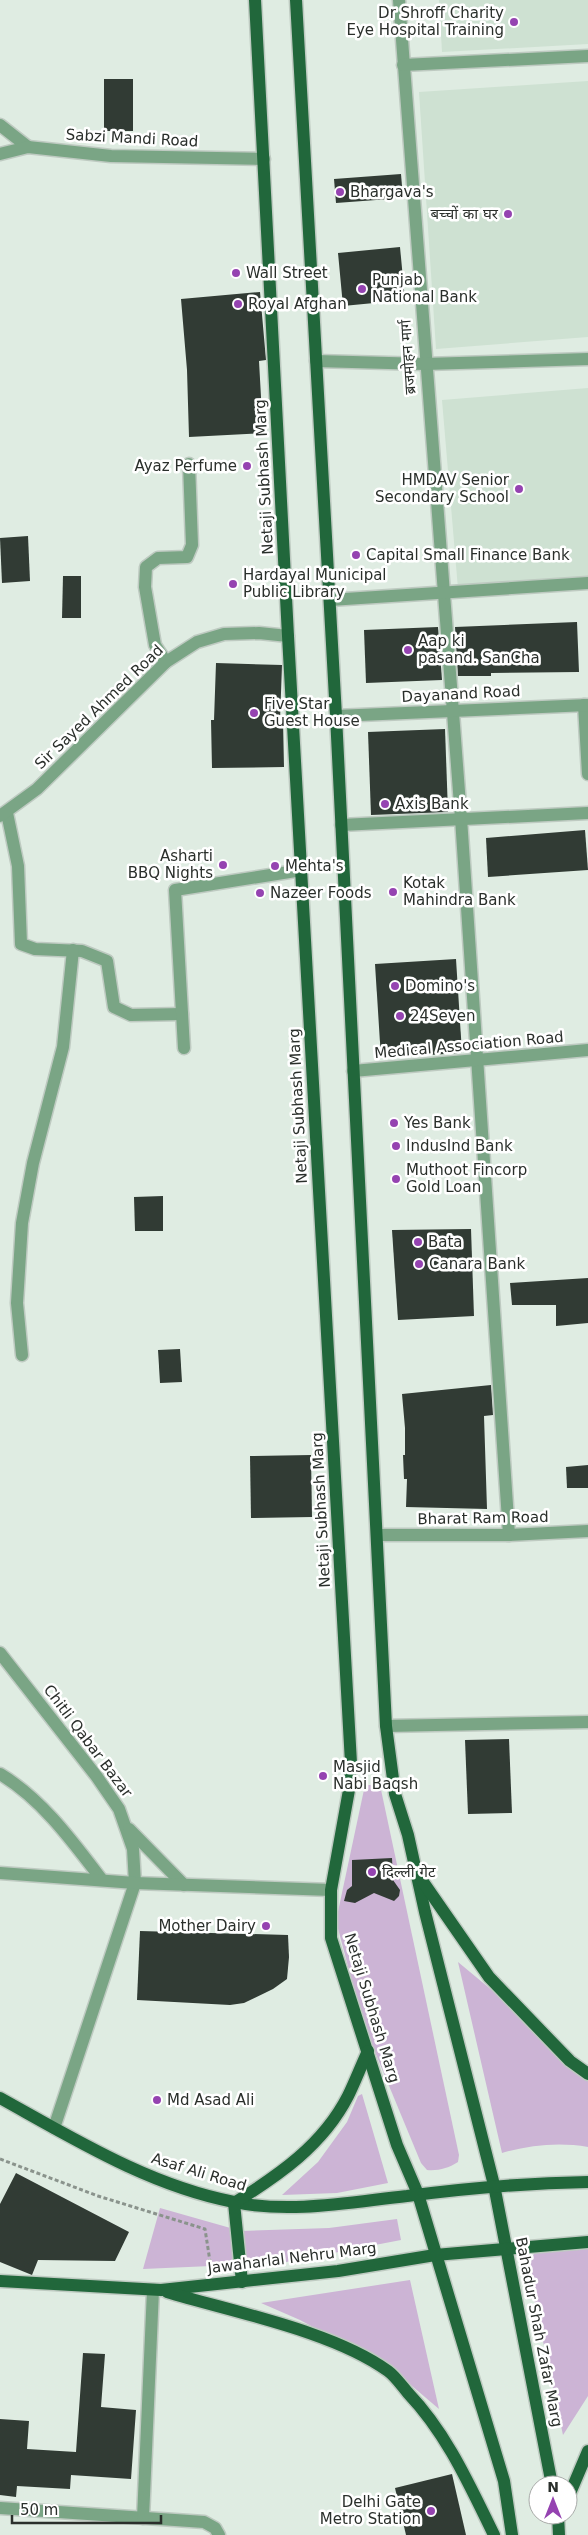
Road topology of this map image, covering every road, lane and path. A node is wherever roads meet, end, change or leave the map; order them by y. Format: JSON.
{"nodes":[{"id":1,"x":255,"y":0,"type":"edge"},
{"id":2,"x":296,"y":0,"type":"edge"},
{"id":3,"x":399,"y":0,"type":"edge"},
{"id":4,"x":588,"y":56,"type":"edge"},
{"id":5,"x":403,"y":65,"type":"junction"},
{"id":6,"x":0,"y":125,"type":"edge"},
{"id":7,"x":28,"y":147,"type":"junction"},
{"id":8,"x":0,"y":154,"type":"edge"},
{"id":9,"x":264,"y":159,"type":"junction"},
{"id":10,"x":588,"y":359,"type":"edge"},
{"id":11,"x":316,"y":360,"type":"junction"},
{"id":12,"x":425,"y":364,"type":"junction"},
{"id":13,"x":190,"y":464,"type":"dead end"},
{"id":14,"x":588,"y":583,"type":"edge"},
{"id":15,"x":442,"y":592,"type":"junction"},
{"id":16,"x":330,"y":600,"type":"junction"},
{"id":17,"x":288,"y":636,"type":"junction"},
{"id":18,"x":166,"y":662,"type":"junction"},
{"id":19,"x":586,"y":705,"type":"edge"},
{"id":20,"x":451,"y":711,"type":"junction"},
{"id":21,"x":336,"y":716,"type":"junction"},
{"id":22,"x":588,"y":774,"type":"edge"},
{"id":23,"x":588,"y":813,"type":"edge"},
{"id":24,"x":4,"y":815,"type":"edge"},
{"id":25,"x":461,"y":818,"type":"junction"},
{"id":26,"x":341,"y":825,"type":"junction"},
{"id":27,"x":302,"y":870,"type":"junction"},
{"id":28,"x":73,"y":950,"type":"junction"},
{"id":29,"x":182,"y":1014,"type":"junction"},
{"id":30,"x":184,"y":1048,"type":"dead end"},
{"id":31,"x":588,"y":1050,"type":"edge"},
{"id":32,"x":476,"y":1059,"type":"junction"},
{"id":33,"x":353,"y":1071,"type":"junction"},
{"id":34,"x":22,"y":1355,"type":"dead end"},
{"id":35,"x":588,"y":1532,"type":"edge"},
{"id":36,"x":378,"y":1535,"type":"junction"},
{"id":37,"x":509,"y":1535,"type":"junction"},
{"id":38,"x":0,"y":1653,"type":"edge"},
{"id":39,"x":588,"y":1722,"type":"edge"},
{"id":40,"x":386,"y":1726,"type":"junction"},
{"id":41,"x":0,"y":1774,"type":"edge"},
{"id":42,"x":128,"y":1828,"type":"junction"},
{"id":43,"x":0,"y":1873,"type":"edge"},
{"id":44,"x":418,"y":1875,"type":"junction"},
{"id":45,"x":102,"y":1880,"type":"junction"},
{"id":46,"x":135,"y":1883,"type":"junction"},
{"id":47,"x":184,"y":1885,"type":"junction"},
{"id":48,"x":331,"y":1890,"type":"junction"},
{"id":49,"x":368,"y":2050,"type":"junction"},
{"id":50,"x":588,"y":2074,"type":"edge"},
{"id":51,"x":0,"y":2098,"type":"edge"},
{"id":52,"x":54,"y":2128,"type":"junction"},
{"id":53,"x":0,"y":2159,"type":"edge"},
{"id":54,"x":588,"y":2182,"type":"edge"},
{"id":55,"x":494,"y":2185,"type":"junction"},
{"id":56,"x":418,"y":2194,"type":"junction"},
{"id":57,"x":234,"y":2202,"type":"junction"},
{"id":58,"x":588,"y":2242,"type":"edge"},
{"id":59,"x":508,"y":2249,"type":"junction"},
{"id":60,"x":435,"y":2255,"type":"junction"},
{"id":61,"x":0,"y":2281,"type":"edge"},
{"id":62,"x":242,"y":2282,"type":"junction"},
{"id":63,"x":214,"y":2285,"type":"junction"},
{"id":64,"x":157,"y":2290,"type":"junction"},
{"id":65,"x":588,"y":2451,"type":"edge"},
{"id":66,"x":550,"y":2475,"type":"edge"},
{"id":67,"x":578,"y":2475,"type":"edge"},
{"id":68,"x":0,"y":2508,"type":"edge"},
{"id":69,"x":143,"y":2518,"type":"junction"},
{"id":70,"x":219,"y":2535,"type":"edge"},
{"id":71,"x":494,"y":2535,"type":"edge"},
{"id":72,"x":512,"y":2535,"type":"edge"}],
"edges":[{"from":1,"to":9,"type":"main road","name":"Netaji Subhash Marg"},
{"from":2,"to":11,"type":"main road"},
{"from":3,"to":5,"type":"street","name":"ब्रजमोहन मार्ग"},
{"from":4,"to":5,"type":"street"},
{"from":5,"to":12,"type":"street","name":"ब्रजमोहन मार्ग"},
{"from":6,"to":7,"type":"street"},
{"from":7,"to":8,"type":"street","name":"Sabzi Mandi Road"},
{"from":7,"to":9,"type":"street","name":"Sabzi Mandi Road"},
{"from":9,"to":17,"type":"main road","name":"Netaji Subhash Marg"},
{"from":10,"to":12,"type":"street"},
{"from":11,"to":12,"type":"street"},
{"from":11,"to":16,"type":"main road"},
{"from":12,"to":15,"type":"street","name":"ब्रजमोहन मार्ग"},
{"from":13,"to":18,"type":"street"},
{"from":14,"to":15,"type":"street"},
{"from":15,"to":16,"type":"street"},
{"from":15,"to":20,"type":"street","name":"ब्रजमोहन मार्ग"},
{"from":16,"to":21,"type":"main road"},
{"from":17,"to":18,"type":"street","name":"Sir Sayed Ahmed Road"},
{"from":17,"to":27,"type":"main road","name":"Netaji Subhash Marg"},
{"from":18,"to":24,"type":"street","name":"Sir Sayed Ahmed Road"},
{"from":19,"to":20,"type":"street","name":"Dayanand Road"},
{"from":19,"to":22,"type":"street"},
{"from":20,"to":21,"type":"street","name":"Dayanand Road"},
{"from":20,"to":25,"type":"street","name":"ब्रजमोहन मार्ग"},
{"from":21,"to":26,"type":"main road"},
{"from":23,"to":25,"type":"street"},
{"from":24,"to":28,"type":"street"},
{"from":25,"to":26,"type":"street"},
{"from":25,"to":32,"type":"street","name":"ब्रजमोहन मार्ग"},
{"from":26,"to":33,"type":"main road"},
{"from":27,"to":29,"type":"street"},
{"from":27,"to":48,"type":"main road","name":"Netaji Subhash Marg"},
{"from":28,"to":29,"type":"street"},
{"from":28,"to":34,"type":"street"},
{"from":29,"to":30,"type":"street"},
{"from":31,"to":32,"type":"street","name":"Medical Association Road"},
{"from":32,"to":33,"type":"street","name":"Medical Association Road"},
{"from":32,"to":37,"type":"street","name":"ब्रजमोहन मार्ग"},
{"from":33,"to":36,"type":"main road"},
{"from":35,"to":37,"type":"street","name":"Bharat Ram Road"},
{"from":36,"to":37,"type":"street","name":"Bharat Ram Road"},
{"from":36,"to":40,"type":"main road"},
{"from":38,"to":42,"type":"street","name":"Chitli Qabar Bazar"},
{"from":39,"to":40,"type":"street"},
{"from":40,"to":44,"type":"main road"},
{"from":41,"to":45,"type":"street"},
{"from":42,"to":46,"type":"street","name":"Chitli Qabar Bazar"},
{"from":42,"to":47,"type":"street"},
{"from":43,"to":45,"type":"street"},
{"from":44,"to":50,"type":"main road"},
{"from":44,"to":55,"type":"main road"},
{"from":45,"to":46,"type":"street"},
{"from":46,"to":47,"type":"street"},
{"from":46,"to":52,"type":"street","name":"Chitli Qabar Bazar"},
{"from":47,"to":48,"type":"street"},
{"from":48,"to":49,"type":"main road","name":"Netaji Subhash Marg"},
{"from":49,"to":56,"type":"main road","name":"Netaji Subhash Marg"},
{"from":49,"to":57,"type":"main road"},
{"from":51,"to":52,"type":"main road","name":"Asaf Ali Road"},
{"from":52,"to":57,"type":"main road","name":"Asaf Ali Road"},
{"from":53,"to":63,"type":"path"},
{"from":54,"to":55,"type":"main road"},
{"from":55,"to":56,"type":"main road","name":"Asaf Ali Road"},
{"from":55,"to":59,"type":"main road","name":"Bahadur Shah Zafar Marg"},
{"from":56,"to":57,"type":"main road","name":"Asaf Ali Road"},
{"from":56,"to":60,"type":"main road","name":"Netaji Subhash Marg"},
{"from":57,"to":62,"type":"main road"},
{"from":58,"to":59,"type":"main road","name":"Jawaharlal Nehru Marg"},
{"from":59,"to":60,"type":"main road","name":"Jawaharlal Nehru Marg"},
{"from":59,"to":66,"type":"main road","name":"Bahadur Shah Zafar Marg"},
{"from":60,"to":62,"type":"main road","name":"Jawaharlal Nehru Marg"},
{"from":60,"to":72,"type":"main road"},
{"from":61,"to":64,"type":"main road","name":"Jawaharlal Nehru Marg"},
{"from":62,"to":63,"type":"main road","name":"Jawaharlal Nehru Marg"},
{"from":63,"to":64,"type":"main road","name":"Jawaharlal Nehru Marg"},
{"from":64,"to":69,"type":"street"},
{"from":64,"to":71,"type":"main road"},
{"from":65,"to":67,"type":"main road"},
{"from":68,"to":69,"type":"street"},
{"from":69,"to":70,"type":"street"}]}
